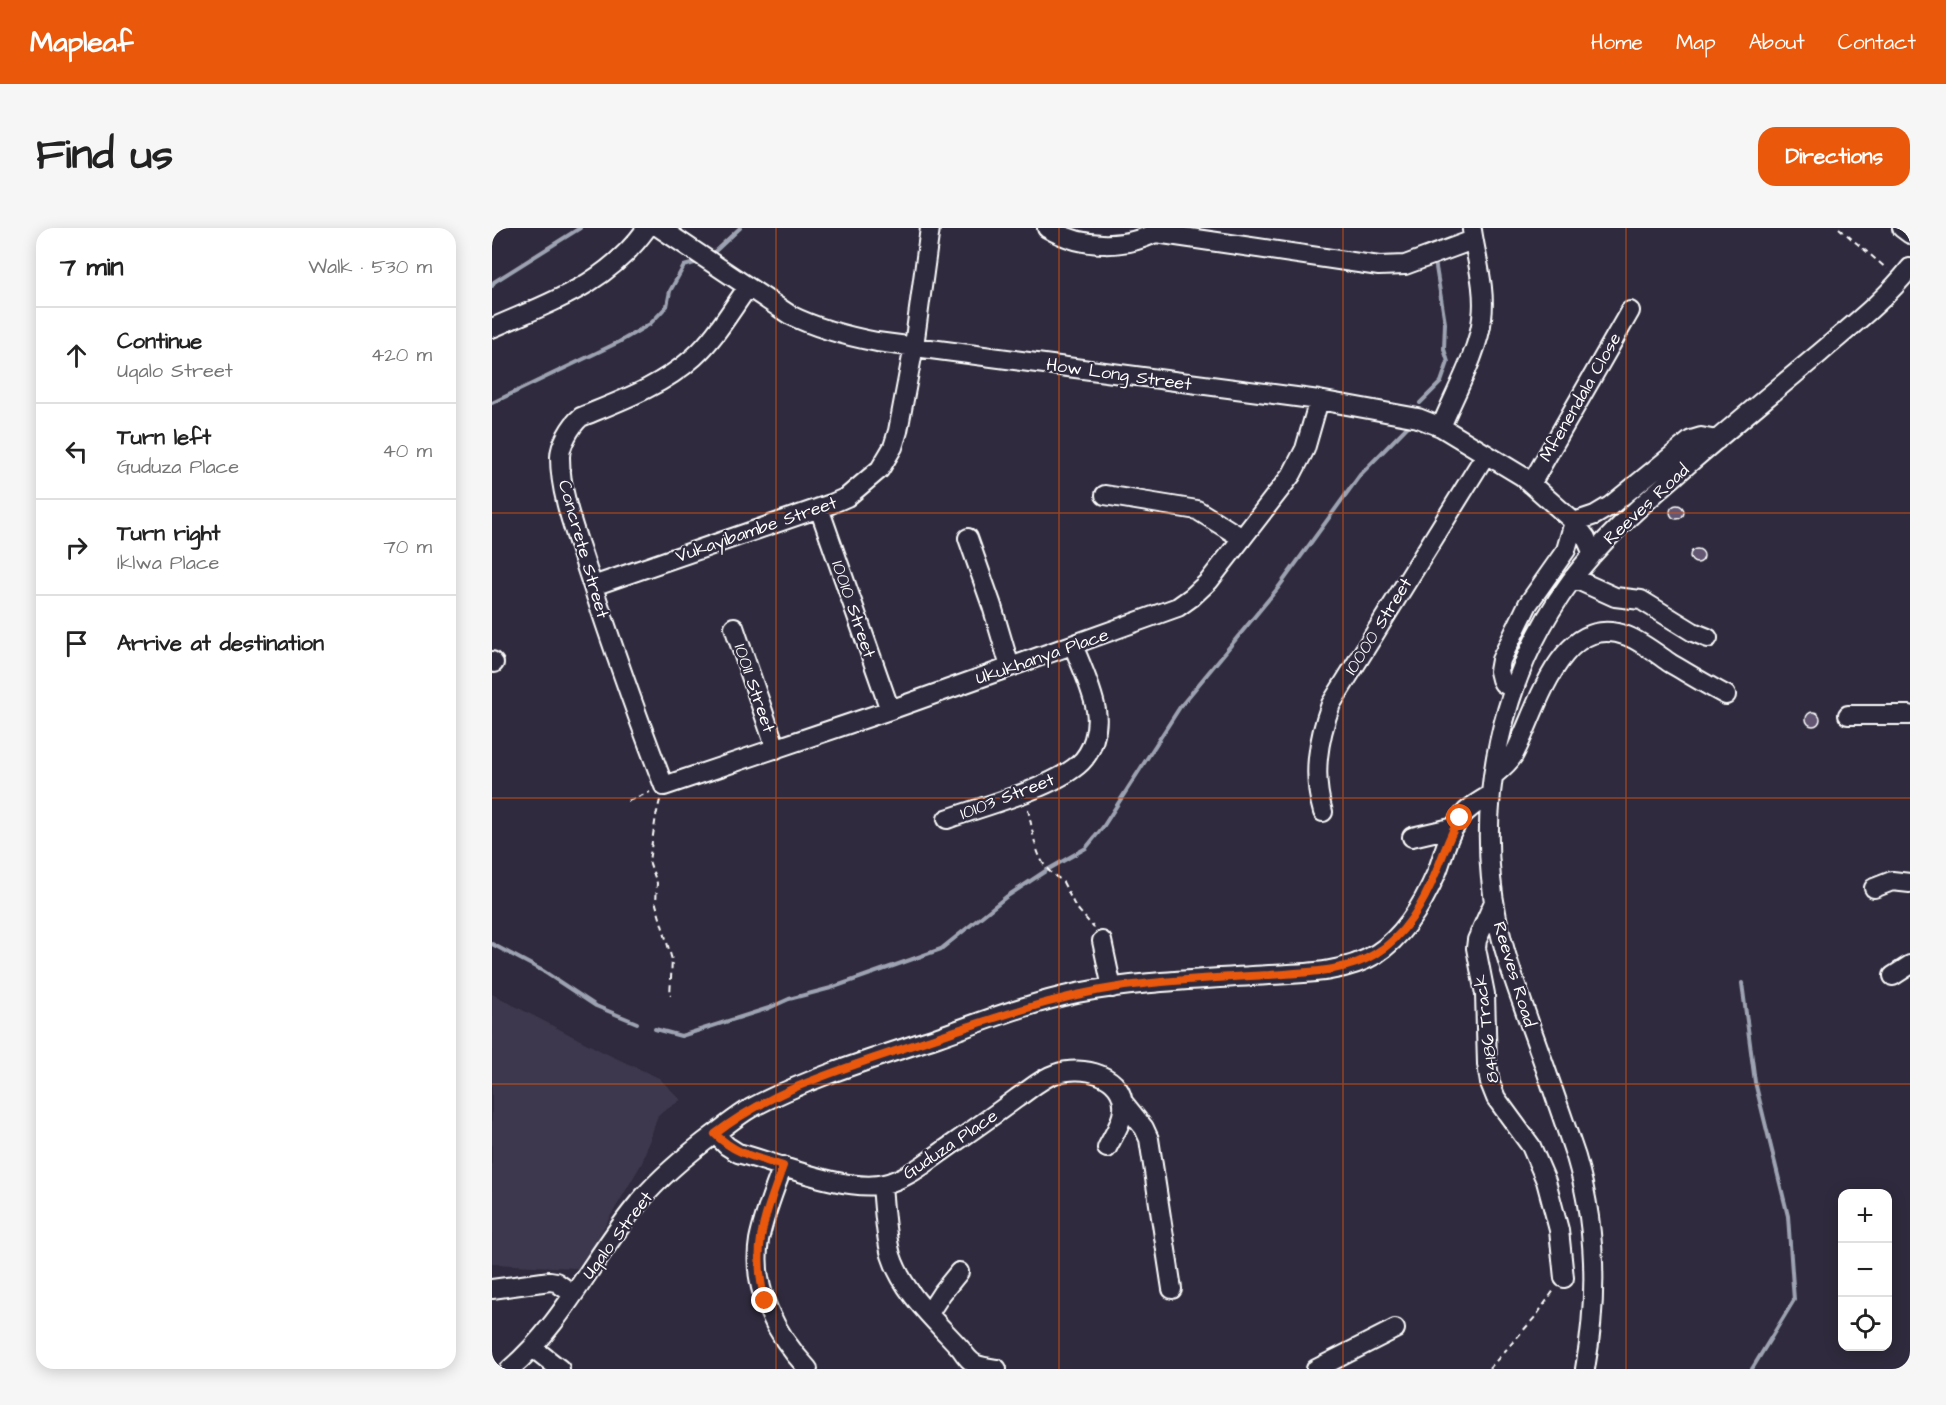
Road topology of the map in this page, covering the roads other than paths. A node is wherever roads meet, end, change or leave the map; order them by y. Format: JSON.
{"nodes":[{"id":1,"x":647,"y":228,"type":"edge"},
{"id":2,"x":660,"y":228,"type":"edge"},
{"id":3,"x":1047,"y":228,"type":"edge"},
{"id":4,"x":1902,"y":228,"type":"edge"},
{"id":5,"x":925,"y":229,"type":"edge"},
{"id":6,"x":1160,"y":231,"type":"edge"},
{"id":7,"x":1473,"y":234,"type":"edge"},
{"id":8,"x":1910,"y":234,"type":"edge"},
{"id":9,"x":1907,"y":278,"type":"edge"},
{"id":10,"x":748,"y":287,"type":"junction"},
{"id":11,"x":1629,"y":311,"type":"dead end"},
{"id":12,"x":492,"y":328,"type":"edge"},
{"id":13,"x":914,"y":346,"type":"junction"},
{"id":14,"x":1319,"y":400,"type":"junction"},
{"id":15,"x":1441,"y":427,"type":"junction"},
{"id":16,"x":1717,"y":440,"type":"junction"},
{"id":17,"x":1486,"y":454,"type":"junction"},
{"id":18,"x":1531,"y":484,"type":"junction"},
{"id":19,"x":1105,"y":495,"type":"dead end"},
{"id":20,"x":819,"y":508,"type":"junction"},
{"id":21,"x":1574,"y":522,"type":"junction"},
{"id":22,"x":968,"y":538,"type":"dead end"},
{"id":23,"x":1242,"y":538,"type":"junction"},
{"id":24,"x":1593,"y":554,"type":"junction"},
{"id":25,"x":1573,"y":578,"type":"junction"},
{"id":26,"x":593,"y":586,"type":"junction"},
{"id":27,"x":735,"y":627,"type":"dead end"},
{"id":28,"x":1708,"y":638,"type":"dead end"},
{"id":29,"x":1073,"y":645,"type":"junction"},
{"id":30,"x":1010,"y":667,"type":"junction"},
{"id":31,"x":1514,"y":689,"type":"junction"},
{"id":32,"x":1726,"y":694,"type":"dead end"},
{"id":33,"x":890,"y":710,"type":"junction"},
{"id":34,"x":1848,"y":715,"type":"dead end"},
{"id":35,"x":1910,"y":715,"type":"edge"},
{"id":36,"x":776,"y":749,"type":"junction"},
{"id":37,"x":1493,"y":776,"type":"junction"},
{"id":38,"x":664,"y":786,"type":"joint"},
{"id":39,"x":1490,"y":795,"type":"junction"},
{"id":40,"x":1323,"y":813,"type":"dead end"},
{"id":41,"x":947,"y":819,"type":"dead end"},
{"id":42,"x":1455,"y":827,"type":"junction"},
{"id":43,"x":1412,"y":837,"type":"dead end"},
{"id":44,"x":1910,"y":883,"type":"edge"},
{"id":45,"x":1874,"y":888,"type":"dead end"},
{"id":46,"x":1494,"y":902,"type":"junction"},
{"id":47,"x":1102,"y":941,"type":"road end"},
{"id":48,"x":1910,"y":965,"type":"edge"},
{"id":49,"x":1893,"y":976,"type":"dead end"},
{"id":50,"x":1112,"y":988,"type":"junction"},
{"id":51,"x":1123,"y":1102,"type":"junction"},
{"id":52,"x":715,"y":1134,"type":"junction"},
{"id":53,"x":1107,"y":1148,"type":"dead end"},
{"id":54,"x":783,"y":1166,"type":"junction"},
{"id":55,"x":882,"y":1185,"type":"junction"},
{"id":56,"x":960,"y":1272,"type":"dead end"},
{"id":57,"x":1564,"y":1278,"type":"road end"},
{"id":58,"x":492,"y":1289,"type":"edge"},
{"id":59,"x":1172,"y":1289,"type":"dead end"},
{"id":60,"x":573,"y":1294,"type":"junction"},
{"id":61,"x":929,"y":1313,"type":"junction"},
{"id":62,"x":1395,"y":1329,"type":"dead end"},
{"id":63,"x":533,"y":1347,"type":"junction"},
{"id":64,"x":510,"y":1369,"type":"edge"},
{"id":65,"x":560,"y":1369,"type":"edge"},
{"id":66,"x":808,"y":1369,"type":"edge"},
{"id":67,"x":997,"y":1369,"type":"edge"},
{"id":68,"x":1316,"y":1369,"type":"edge"},
{"id":69,"x":1585,"y":1369,"type":"edge"}],
"edges":[{"from":1,"to":12,"type":"street"},
{"from":2,"to":10,"type":"street","name":"How Long Street"},
{"from":3,"to":6,"type":"street"},
{"from":4,"to":8,"type":"street"},
{"from":5,"to":13,"type":"street","name":"Vukayibambe Street"},
{"from":6,"to":7,"type":"street"},
{"from":7,"to":15,"type":"street"},
{"from":9,"to":16,"type":"street","name":"Reeves Road"},
{"from":10,"to":13,"type":"street","name":"How Long Street"},
{"from":10,"to":26,"type":"street","name":"Concrete Street"},
{"from":11,"to":18,"type":"street","name":"Mfenendala Close"},
{"from":13,"to":14,"type":"street","name":"How Long Street"},
{"from":13,"to":20,"type":"street","name":"Vukayibambe Street"},
{"from":14,"to":15,"type":"street","name":"How Long Street"},
{"from":14,"to":23,"type":"street","name":"Ukukhanya Place"},
{"from":15,"to":17,"type":"street","name":"How Long Street"},
{"from":16,"to":21,"type":"street"},
{"from":16,"to":24,"type":"street","name":"Reeves Road"},
{"from":17,"to":18,"type":"street","name":"How Long Street"},
{"from":17,"to":40,"type":"street","name":"10000 Street"},
{"from":18,"to":21,"type":"street","name":"How Long Street"},
{"from":19,"to":23,"type":"street"},
{"from":20,"to":26,"type":"street","name":"Vukayibambe Street"},
{"from":20,"to":33,"type":"street","name":"10010 Street"},
{"from":21,"to":24,"type":"street","name":"How Long Street"},
{"from":21,"to":31,"type":"street"},
{"from":22,"to":30,"type":"street"},
{"from":23,"to":29,"type":"street","name":"Ukukhanya Place"},
{"from":24,"to":25,"type":"street","name":"Reeves Road"},
{"from":25,"to":28,"type":"street"},
{"from":25,"to":31,"type":"street","name":"Reeves Road"},
{"from":26,"to":38,"type":"street","name":"Concrete Street"},
{"from":27,"to":36,"type":"street","name":"10011 Street"},
{"from":29,"to":30,"type":"street","name":"Ukukhanya Place"},
{"from":29,"to":41,"type":"street","name":"10103 Street"},
{"from":30,"to":33,"type":"street","name":"Ukukhanya Place"},
{"from":31,"to":37,"type":"street","name":"Reeves Road"},
{"from":32,"to":37,"type":"street"},
{"from":33,"to":36,"type":"street","name":"Ukukhanya Place"},
{"from":34,"to":35,"type":"street"},
{"from":36,"to":38,"type":"street","name":"Ukukhanya Place"},
{"from":37,"to":39,"type":"street","name":"Reeves Road"},
{"from":39,"to":42,"type":"street","name":"Uqalo Street"},
{"from":39,"to":46,"type":"street","name":"Reeves Road"},
{"from":42,"to":43,"type":"street"},
{"from":42,"to":50,"type":"street","name":"Uqalo Street"},
{"from":44,"to":45,"type":"street"},
{"from":46,"to":57,"type":"street","name":"84186 Track"},
{"from":46,"to":69,"type":"street","name":"Reeves Road"},
{"from":47,"to":50,"type":"street"},
{"from":48,"to":49,"type":"street"},
{"from":50,"to":52,"type":"street","name":"Uqalo Street"},
{"from":51,"to":53,"type":"street"},
{"from":51,"to":55,"type":"street","name":"Guduza Place"},
{"from":51,"to":59,"type":"street"},
{"from":52,"to":54,"type":"street","name":"Guduza Place"},
{"from":52,"to":60,"type":"street","name":"Uqalo Street"},
{"from":54,"to":55,"type":"street","name":"Guduza Place"},
{"from":54,"to":66,"type":"street"},
{"from":55,"to":61,"type":"street"},
{"from":56,"to":61,"type":"street"},
{"from":58,"to":60,"type":"street"},
{"from":60,"to":63,"type":"street","name":"Uqalo Street"},
{"from":61,"to":67,"type":"street"},
{"from":62,"to":68,"type":"street"},
{"from":63,"to":64,"type":"street","name":"Uqalo Street"},
{"from":63,"to":65,"type":"street"}]}
